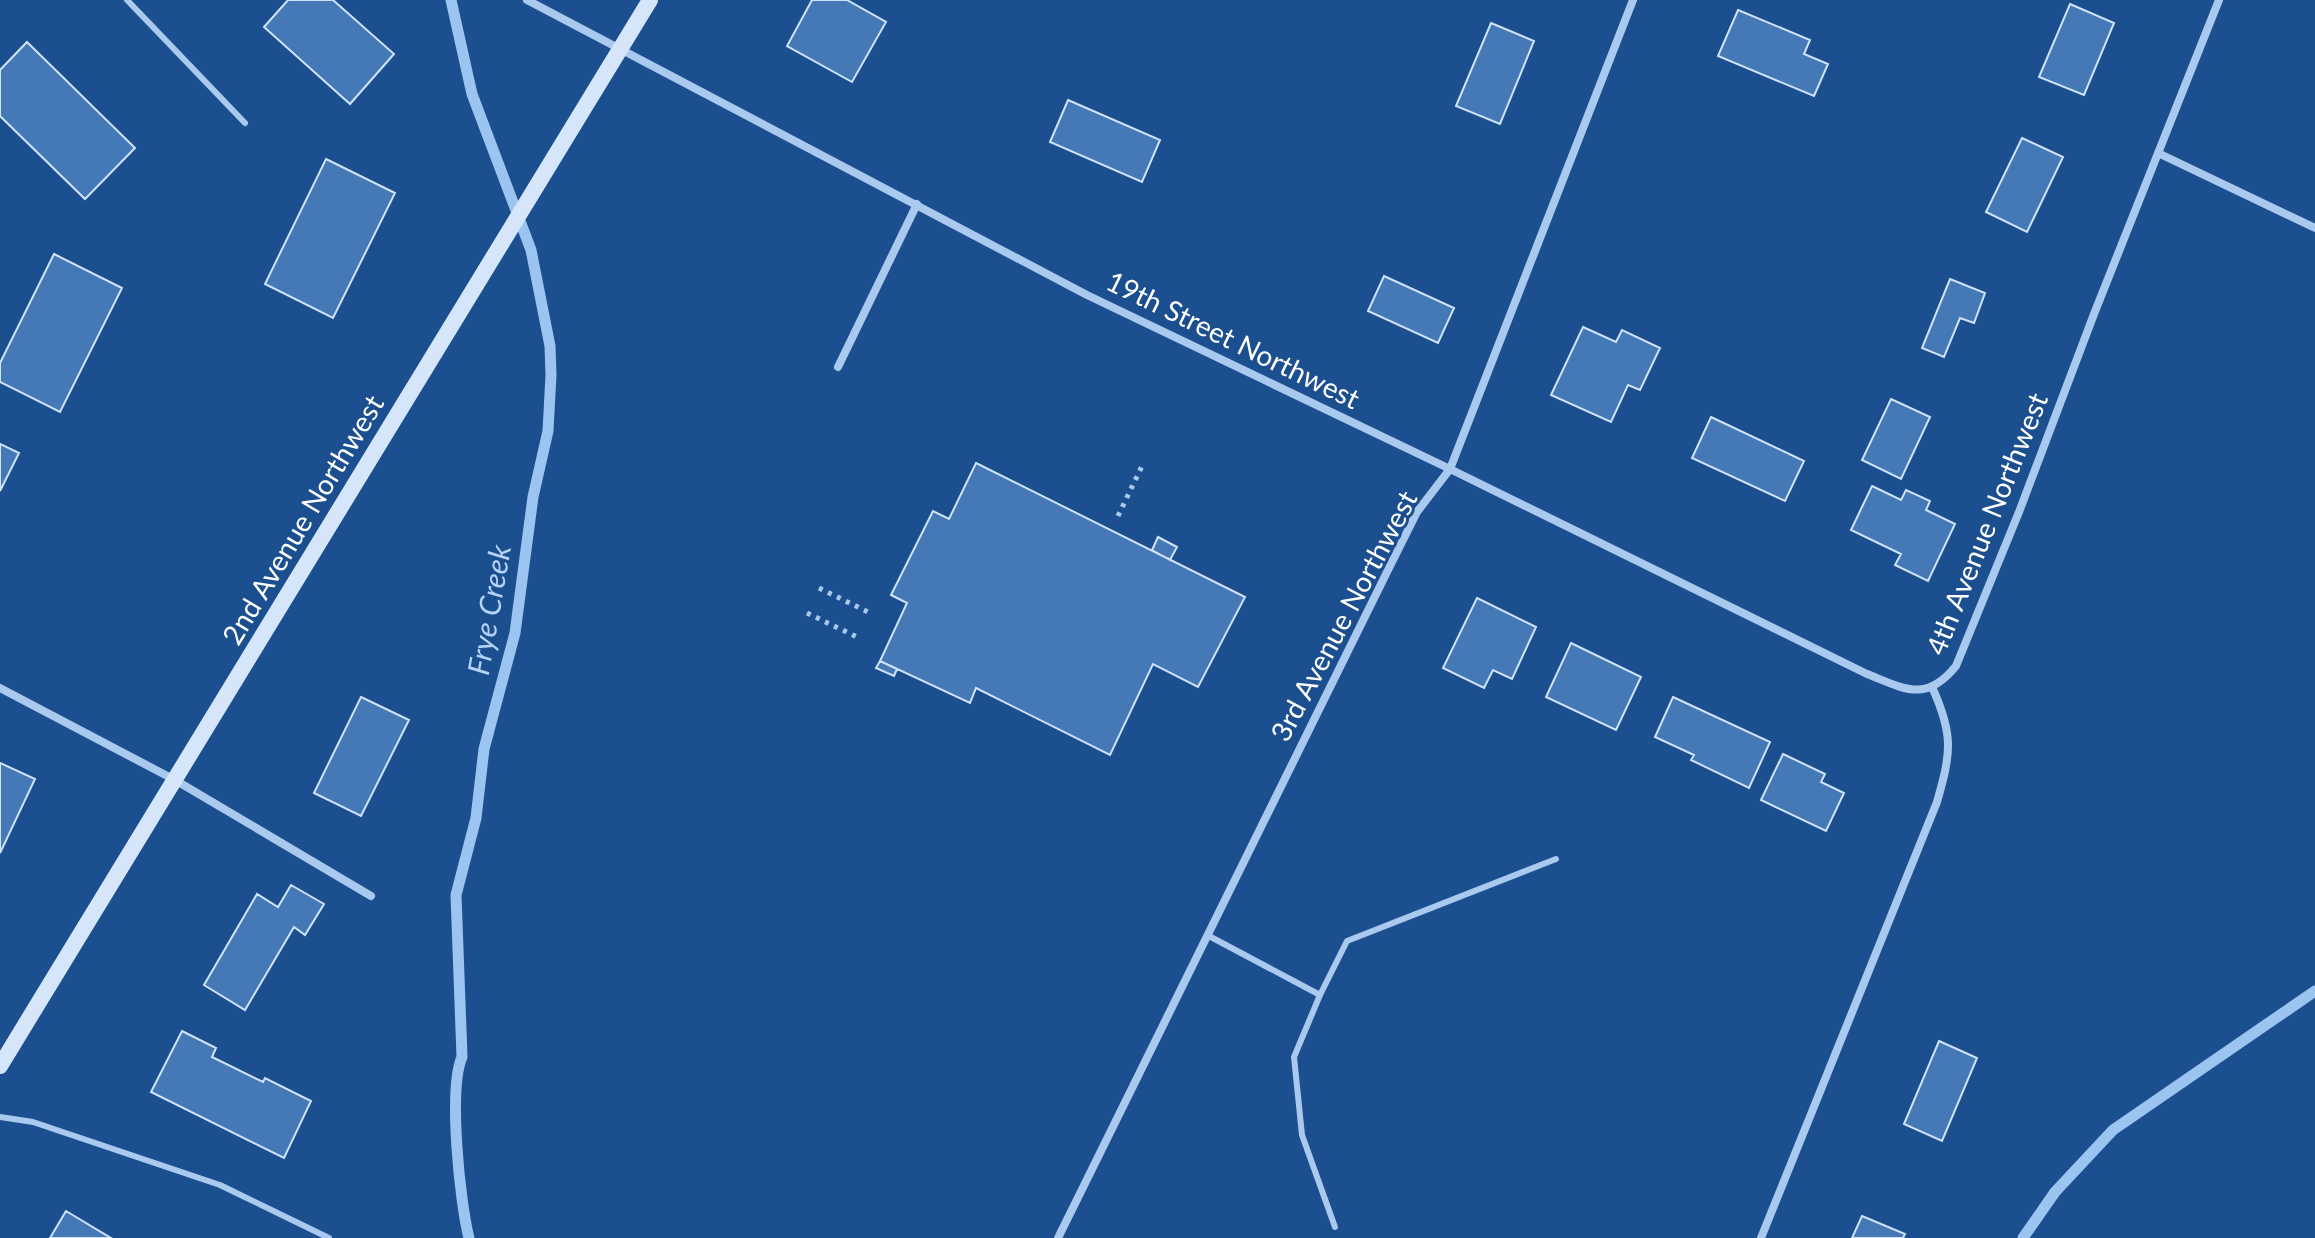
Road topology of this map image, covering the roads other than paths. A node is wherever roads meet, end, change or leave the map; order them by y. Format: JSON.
{"nodes":[{"id":1,"x":127,"y":0,"type":"edge"},
{"id":2,"x":527,"y":0,"type":"edge"},
{"id":3,"x":650,"y":0,"type":"edge"},
{"id":4,"x":1633,"y":0,"type":"edge"},
{"id":5,"x":2219,"y":0,"type":"edge"},
{"id":6,"x":619,"y":50,"type":"junction"},
{"id":7,"x":245,"y":123,"type":"dead end"},
{"id":8,"x":2158,"y":153,"type":"junction"},
{"id":9,"x":917,"y":204,"type":"junction"},
{"id":10,"x":2315,"y":228,"type":"edge"},
{"id":11,"x":838,"y":367,"type":"dead end"},
{"id":12,"x":1450,"y":469,"type":"junction"},
{"id":13,"x":1932,"y":687,"type":"junction"},
{"id":14,"x":0,"y":688,"type":"edge"},
{"id":15,"x":175,"y":780,"type":"junction"},
{"id":16,"x":1556,"y":859,"type":"dead end"},
{"id":17,"x":371,"y":896,"type":"dead end"},
{"id":18,"x":1209,"y":936,"type":"junction"},
{"id":19,"x":1320,"y":995,"type":"junction"},
{"id":20,"x":0,"y":1066,"type":"edge"},
{"id":21,"x":0,"y":1117,"type":"edge"},
{"id":22,"x":1335,"y":1227,"type":"dead end"},
{"id":23,"x":329,"y":1238,"type":"edge"},
{"id":24,"x":1058,"y":1238,"type":"edge"},
{"id":25,"x":1761,"y":1238,"type":"edge"}],
"edges":[{"from":1,"to":7,"type":"lane"},
{"from":2,"to":6,"type":"street","name":"19th Street Northwest"},
{"from":3,"to":6,"type":"main road","name":"2nd Avenue Northwest"},
{"from":4,"to":12,"type":"street","name":"3rd Avenue Northwest"},
{"from":5,"to":8,"type":"street","name":"4th Avenue Northwest"},
{"from":6,"to":9,"type":"street","name":"19th Street Northwest"},
{"from":6,"to":15,"type":"main road","name":"2nd Avenue Northwest"},
{"from":8,"to":10,"type":"street"},
{"from":8,"to":13,"type":"street","name":"4th Avenue Northwest"},
{"from":9,"to":11,"type":"street"},
{"from":9,"to":12,"type":"street","name":"19th Street Northwest"},
{"from":12,"to":13,"type":"street","name":"19th Street Northwest"},
{"from":12,"to":18,"type":"street","name":"3rd Avenue Northwest"},
{"from":13,"to":25,"type":"street","name":"4th Avenue Northwest"},
{"from":14,"to":15,"type":"street"},
{"from":15,"to":17,"type":"street"},
{"from":15,"to":20,"type":"main road","name":"2nd Avenue Northwest"},
{"from":16,"to":19,"type":"lane"},
{"from":18,"to":19,"type":"lane"},
{"from":18,"to":24,"type":"street","name":"3rd Avenue Northwest"},
{"from":19,"to":22,"type":"lane"},
{"from":21,"to":23,"type":"lane"}]}
